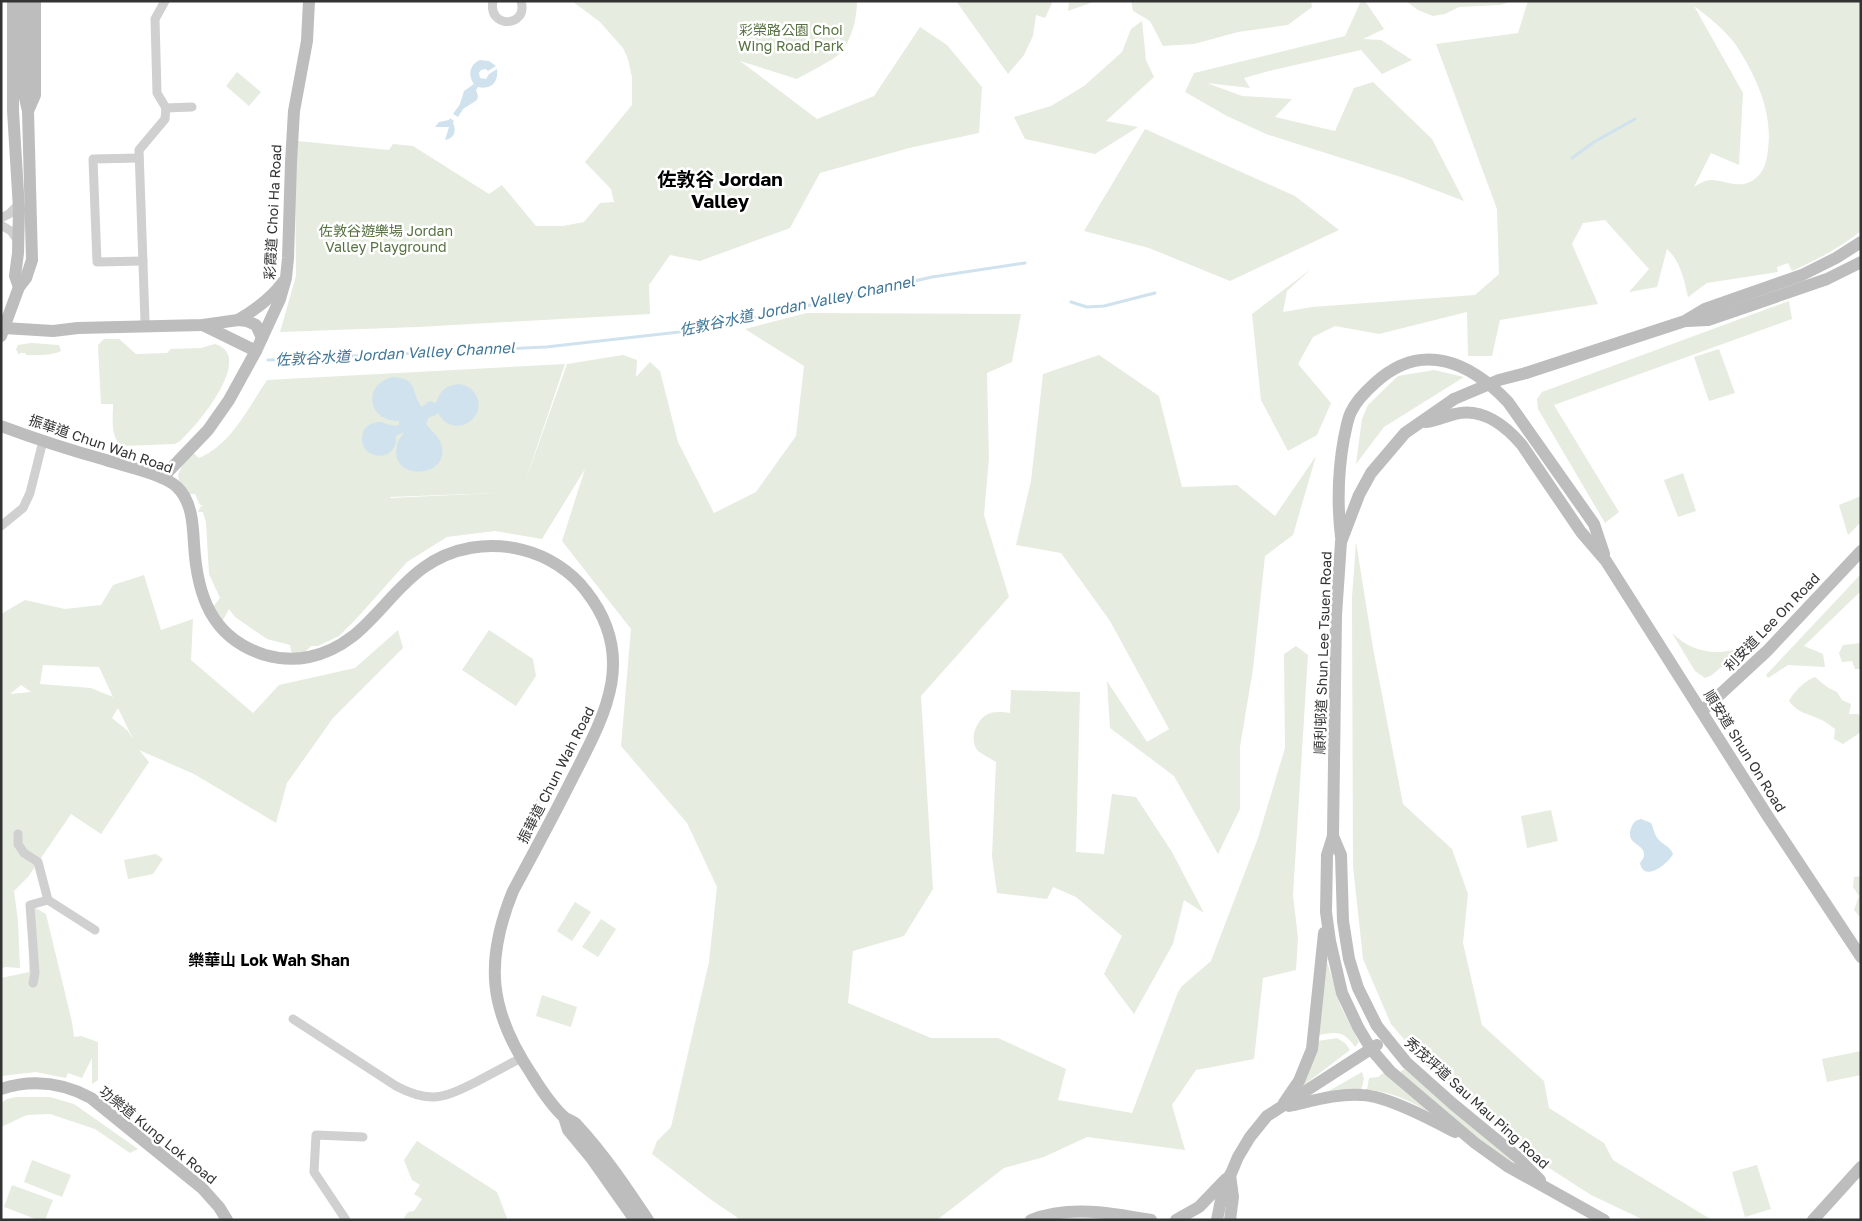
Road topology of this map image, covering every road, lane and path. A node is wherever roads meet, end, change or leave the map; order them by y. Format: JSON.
{"nodes":[{"id":1,"x":13,"y":1,"type":"edge"},
{"id":2,"x":24,"y":1,"type":"edge"},
{"id":3,"x":35,"y":1,"type":"edge"},
{"id":4,"x":166,"y":1,"type":"edge"},
{"id":5,"x":309,"y":1,"type":"edge"},
{"id":6,"x":493,"y":1,"type":"edge"},
{"id":7,"x":521,"y":1,"type":"edge"},
{"id":8,"x":18,"y":32,"type":"junction"},
{"id":9,"x":192,"y":107,"type":"dead end"},
{"id":10,"x":166,"y":108,"type":"junction"},
{"id":11,"x":28,"y":111,"type":"junction"},
{"id":12,"x":139,"y":158,"type":"junction"},
{"id":13,"x":19,"y":204,"type":"junction"},
{"id":14,"x":1,"y":218,"type":"edge"},
{"id":15,"x":1,"y":225,"type":"edge"},
{"id":16,"x":18,"y":241,"type":"junction"},
{"id":17,"x":1861,"y":242,"type":"edge"},
{"id":18,"x":143,"y":261,"type":"junction"},
{"id":19,"x":1861,"y":262,"type":"edge"},
{"id":20,"x":286,"y":278,"type":"junction"},
{"id":21,"x":19,"y":287,"type":"junction"},
{"id":22,"x":238,"y":320,"type":"junction"},
{"id":23,"x":145,"y":321,"type":"dead end"},
{"id":24,"x":1685,"y":321,"type":"junction"},
{"id":25,"x":203,"y":324,"type":"junction"},
{"id":26,"x":2,"y":332,"type":"edge"},
{"id":27,"x":262,"y":338,"type":"junction"},
{"id":28,"x":256,"y":351,"type":"junction"},
{"id":29,"x":1420,"y":422,"type":"junction"},
{"id":30,"x":1,"y":426,"type":"edge"},
{"id":31,"x":42,"y":441,"type":"junction"},
{"id":32,"x":162,"y":478,"type":"junction"},
{"id":33,"x":1,"y":526,"type":"edge"},
{"id":34,"x":1341,"y":542,"type":"junction"},
{"id":35,"x":1861,"y":551,"type":"edge"},
{"id":36,"x":1606,"y":561,"type":"junction"},
{"id":37,"x":1702,"y":711,"type":"junction"},
{"id":38,"x":18,"y":834,"type":"dead end"},
{"id":39,"x":1333,"y":836,"type":"junction"},
{"id":40,"x":48,"y":900,"type":"junction"},
{"id":41,"x":1326,"y":912,"type":"junction"},
{"id":42,"x":94,"y":930,"type":"dead end"},
{"id":43,"x":1861,"y":957,"type":"edge"},
{"id":44,"x":33,"y":983,"type":"dead end"},
{"id":45,"x":293,"y":1019,"type":"dead end"},
{"id":46,"x":1386,"y":1038,"type":"junction"},
{"id":47,"x":1371,"y":1049,"type":"junction"},
{"id":48,"x":521,"y":1058,"type":"junction"},
{"id":49,"x":1,"y":1089,"type":"edge"},
{"id":50,"x":1281,"y":1107,"type":"junction"},
{"id":51,"x":564,"y":1117,"type":"junction"},
{"id":52,"x":363,"y":1137,"type":"dead end"},
{"id":53,"x":1474,"y":1142,"type":"junction"},
{"id":54,"x":1861,"y":1167,"type":"edge"},
{"id":55,"x":1230,"y":1174,"type":"junction"},
{"id":56,"x":1549,"y":1189,"type":"junction"},
{"id":57,"x":227,"y":1220,"type":"edge"},
{"id":58,"x":346,"y":1220,"type":"edge"},
{"id":59,"x":636,"y":1220,"type":"edge"},
{"id":60,"x":648,"y":1220,"type":"edge"},
{"id":61,"x":1031,"y":1220,"type":"edge"},
{"id":62,"x":1150,"y":1220,"type":"edge"},
{"id":63,"x":1176,"y":1220,"type":"edge"},
{"id":64,"x":1217,"y":1220,"type":"edge"},
{"id":65,"x":1230,"y":1220,"type":"edge"},
{"id":66,"x":1604,"y":1220,"type":"edge"},
{"id":67,"x":1813,"y":1220,"type":"edge"}],
"edges":[{"from":1,"to":8,"type":"main road"},
{"from":2,"to":8,"type":"main road"},
{"from":3,"to":11,"type":"main road"},
{"from":4,"to":10,"type":"street"},
{"from":5,"to":20,"type":"main road","name":"彩霞道 Choi Ha Road"},
{"from":6,"to":7,"type":"street"},
{"from":8,"to":11,"type":"main road"},
{"from":8,"to":13,"type":"main road"},
{"from":9,"to":10,"type":"street"},
{"from":10,"to":12,"type":"street"},
{"from":11,"to":21,"type":"main road"},
{"from":12,"to":18,"type":"street"},
{"from":12,"to":18,"type":"street"},
{"from":13,"to":14,"type":"street"},
{"from":13,"to":16,"type":"main road"},
{"from":15,"to":16,"type":"street"},
{"from":16,"to":21,"type":"main road"},
{"from":17,"to":24,"type":"main road","name":"順利邨道 Shun Lee Tsuen Road"},
{"from":18,"to":23,"type":"street"},
{"from":19,"to":24,"type":"main road","name":"順利邨道 Shun Lee Tsuen Road"},
{"from":20,"to":22,"type":"main road"},
{"from":20,"to":27,"type":"main road","name":"彩霞道 Choi Ha Road"},
{"from":21,"to":26,"type":"main road"},
{"from":22,"to":25,"type":"main road"},
{"from":22,"to":27,"type":"main road"},
{"from":24,"to":29,"type":"main road","name":"順利邨道 Shun Lee Tsuen Road","bridge":true},
{"from":25,"to":26,"type":"main road"},
{"from":25,"to":28,"type":"main road"},
{"from":27,"to":28,"type":"main road","name":"彩霞道 Choi Ha Road"},
{"from":28,"to":32,"type":"main road","name":"彩霞道 Choi Ha Road"},
{"from":29,"to":34,"type":"main road","name":"順利邨道 Shun Lee Tsuen Road"},
{"from":29,"to":36,"type":"main road","name":"順安道 Shun On Road"},
{"from":30,"to":31,"type":"main road","name":"振華道 Chun Wah Road"},
{"from":31,"to":32,"type":"main road","name":"振華道 Chun Wah Road"},
{"from":31,"to":33,"type":"street"},
{"from":32,"to":48,"type":"main road","name":"振華道 Chun Wah Road"},
{"from":34,"to":36,"type":"main road","name":"順安道 Shun On Road"},
{"from":34,"to":39,"type":"main road","name":"順利邨道 Shun Lee Tsuen Road"},
{"from":35,"to":37,"type":"main road","name":"利安道 Lee On Road"},
{"from":36,"to":37,"type":"main road","name":"順安道 Shun On Road"},
{"from":37,"to":43,"type":"main road","name":"順安道 Shun On Road"},
{"from":38,"to":40,"type":"street"},
{"from":39,"to":41,"type":"main road","name":"順利邨道 Shun Lee Tsuen Road"},
{"from":39,"to":46,"type":"main road","name":"順利邨道 Shun Lee Tsuen Road"},
{"from":40,"to":42,"type":"street"},
{"from":40,"to":44,"type":"street"},
{"from":41,"to":47,"type":"main road","name":"順利邨道 Shun Lee Tsuen Road"},
{"from":41,"to":50,"type":"main road"},
{"from":45,"to":48,"type":"street"},
{"from":46,"to":47,"type":"main road"},
{"from":46,"to":56,"type":"main road","name":"秀茂坪道 Sau Mau Ping Road"},
{"from":47,"to":50,"type":"main road"},
{"from":47,"to":53,"type":"main road","name":"秀茂坪道 Sau Mau Ping Road"},
{"from":48,"to":51,"type":"main road","name":"振華道 Chun Wah Road"},
{"from":49,"to":57,"type":"main road","name":"功樂道 Kung Lok Road"},
{"from":50,"to":53,"type":"main road"},
{"from":50,"to":55,"type":"main road"},
{"from":51,"to":59,"type":"main road","name":"振華道 Chun Wah Road"},
{"from":51,"to":60,"type":"main road","name":"振華道 Chun Wah Road"},
{"from":52,"to":58,"type":"street"},
{"from":53,"to":56,"type":"main road","name":"秀茂坪道 Sau Mau Ping Road"},
{"from":54,"to":67,"type":"main road"},
{"from":55,"to":63,"type":"main road"},
{"from":55,"to":64,"type":"main road"},
{"from":55,"to":65,"type":"main road"},
{"from":56,"to":66,"type":"main road","name":"秀茂坪道 Sau Mau Ping Road"},
{"from":61,"to":62,"type":"main road"}]}
